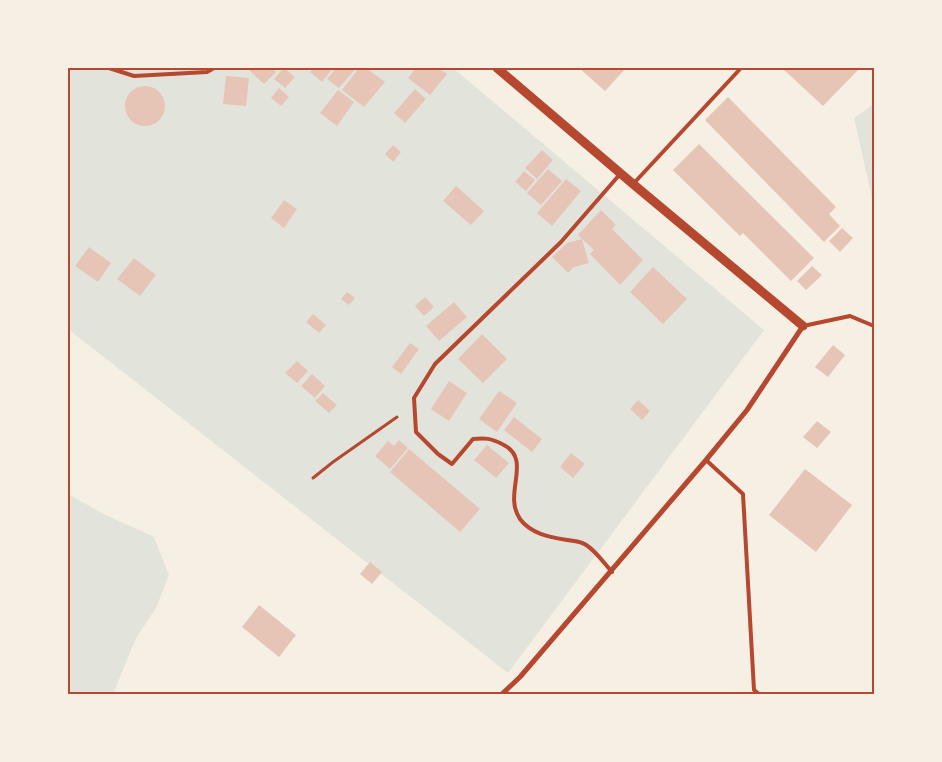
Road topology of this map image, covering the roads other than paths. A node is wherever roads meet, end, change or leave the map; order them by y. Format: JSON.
{"nodes":[{"id":1,"x":109,"y":68,"type":"edge"},
{"id":2,"x":214,"y":68,"type":"edge"},
{"id":3,"x":742,"y":68,"type":"edge"},
{"id":4,"x":503,"y":69,"type":"edge"},
{"id":5,"x":621,"y":173,"type":"junction"},
{"id":6,"x":632,"y":184,"type":"junction"},
{"id":7,"x":803,"y":326,"type":"junction"},
{"id":8,"x":874,"y":326,"type":"edge"},
{"id":9,"x":706,"y":460,"type":"junction"},
{"id":10,"x":612,"y":572,"type":"junction"},
{"id":11,"x":502,"y":694,"type":"edge"},
{"id":12,"x":759,"y":694,"type":"edge"}],
"edges":[{"from":1,"to":2,"type":"lane"},
{"from":3,"to":6,"type":"lane"},
{"from":4,"to":5,"type":"street"},
{"from":5,"to":6,"type":"street"},
{"from":5,"to":10,"type":"lane"},
{"from":6,"to":7,"type":"street"},
{"from":7,"to":8,"type":"lane"},
{"from":7,"to":9,"type":"street"},
{"from":9,"to":10,"type":"street"},
{"from":9,"to":12,"type":"lane"},
{"from":10,"to":11,"type":"street"}]}
